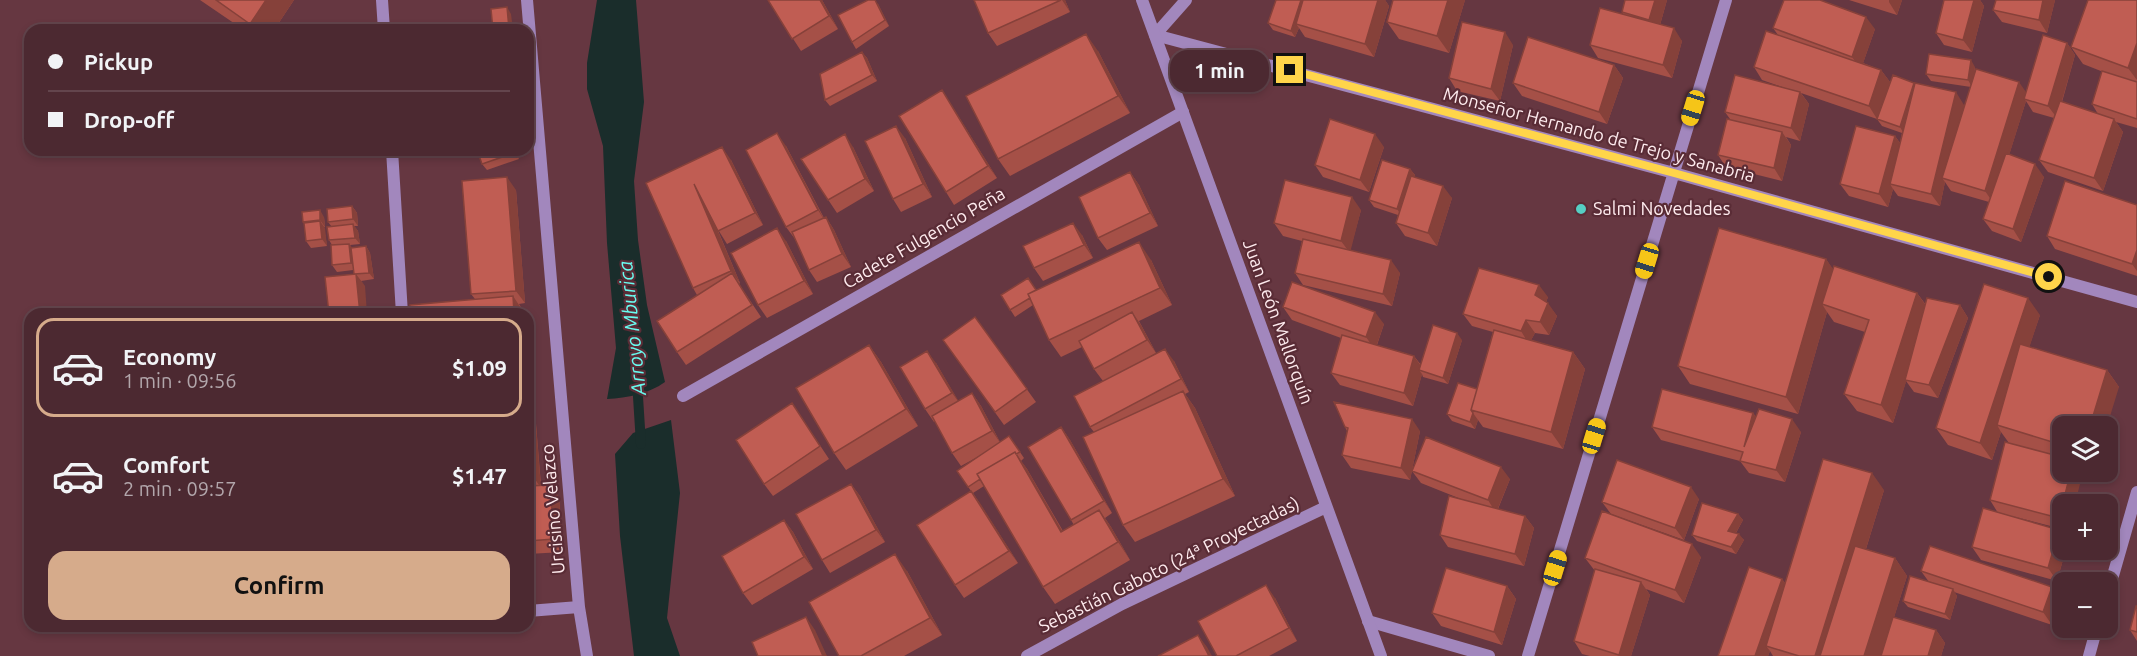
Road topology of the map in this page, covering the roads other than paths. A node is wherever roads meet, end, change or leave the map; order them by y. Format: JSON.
{"nodes":[{"id":1,"x":382,"y":0,"type":"edge"},
{"id":2,"x":527,"y":0,"type":"edge"},
{"id":3,"x":1142,"y":0,"type":"edge"},
{"id":4,"x":1186,"y":0,"type":"edge"},
{"id":5,"x":1725,"y":0,"type":"edge"},
{"id":6,"x":384,"y":24,"type":"edge"},
{"id":7,"x":529,"y":24,"type":"edge"},
{"id":8,"x":1155,"y":34,"type":"junction"},
{"id":9,"x":534,"y":82,"type":"edge"},
{"id":10,"x":1183,"y":112,"type":"junction"},
{"id":11,"x":392,"y":156,"type":"edge"},
{"id":12,"x":1674,"y":173,"type":"junction"},
{"id":13,"x":2137,"y":302,"type":"edge"},
{"id":14,"x":402,"y":308,"type":"edge"},
{"id":15,"x":684,"y":396,"type":"dead end"},
{"id":16,"x":2137,"y":492,"type":"edge"},
{"id":17,"x":1326,"y":507,"type":"junction"},
{"id":18,"x":2114,"y":572,"type":"edge"},
{"id":19,"x":579,"y":607,"type":"junction"},
{"id":20,"x":534,"y":611,"type":"edge"},
{"id":21,"x":1368,"y":621,"type":"junction"},
{"id":22,"x":2094,"y":638,"type":"edge"},
{"id":23,"x":587,"y":656,"type":"edge"},
{"id":24,"x":1027,"y":656,"type":"edge"},
{"id":25,"x":1380,"y":656,"type":"edge"},
{"id":26,"x":1489,"y":656,"type":"edge"},
{"id":27,"x":1528,"y":656,"type":"edge"},
{"id":28,"x":2089,"y":656,"type":"edge"}],
"edges":[{"from":1,"to":6,"type":"street"},
{"from":2,"to":7,"type":"street","name":"Urcisino Velazco"},
{"from":3,"to":8,"type":"street","name":"Juan León Mallorquín"},
{"from":4,"to":8,"type":"street"},
{"from":5,"to":12,"type":"street"},
{"from":8,"to":10,"type":"street","name":"Juan León Mallorquín"},
{"from":8,"to":12,"type":"street","name":"Monseñor Hernando de Trejo y Sanabria"},
{"from":9,"to":19,"type":"street","name":"Urcisino Velazco"},
{"from":10,"to":15,"type":"street","name":"Cadete Fulgencio Peña"},
{"from":10,"to":17,"type":"street","name":"Juan León Mallorquín"},
{"from":11,"to":14,"type":"street"},
{"from":12,"to":13,"type":"street","name":"Monseñor Hernando de Trejo y Sanabria"},
{"from":12,"to":27,"type":"street"},
{"from":16,"to":18,"type":"street"},
{"from":17,"to":21,"type":"street","name":"Juan León Mallorquín"},
{"from":17,"to":24,"type":"street","name":"Sebastián Gaboto (24ª Proyectadas)"},
{"from":19,"to":20,"type":"street"},
{"from":19,"to":23,"type":"street","name":"Urcisino Velazco"},
{"from":21,"to":25,"type":"street","name":"Juan León Mallorquín"},
{"from":21,"to":26,"type":"street"},
{"from":22,"to":28,"type":"street"}]}
